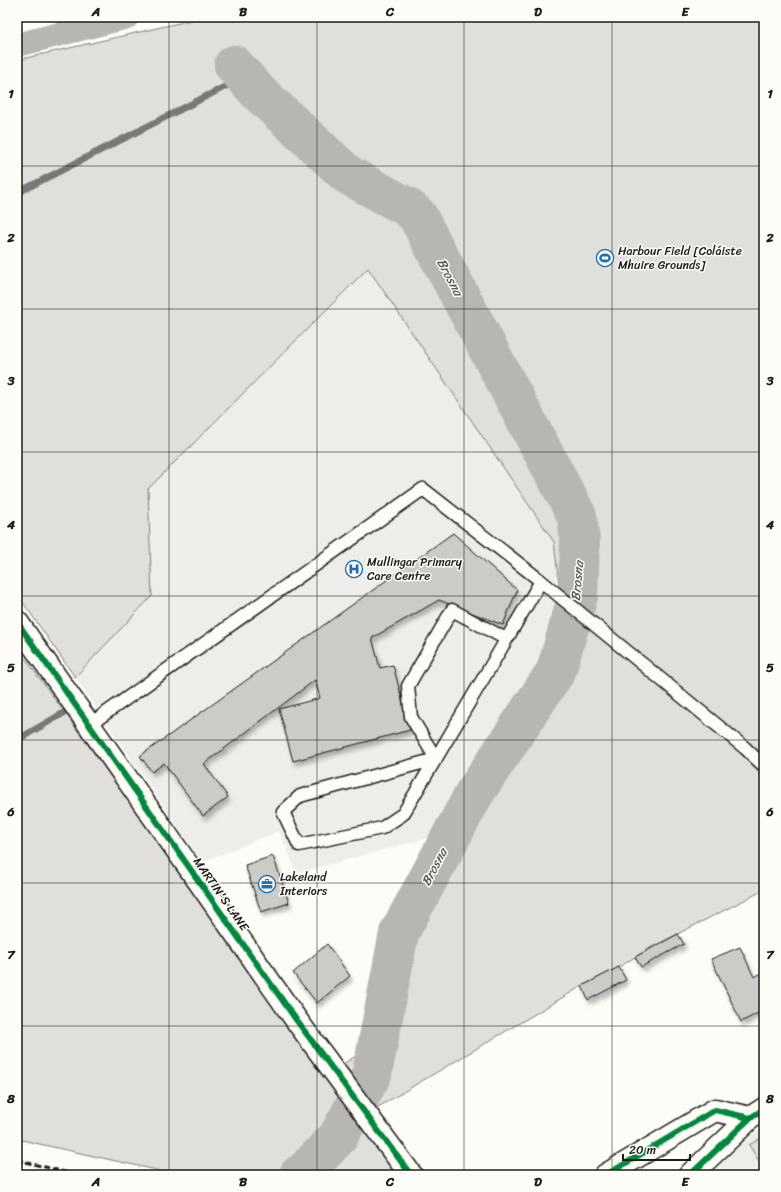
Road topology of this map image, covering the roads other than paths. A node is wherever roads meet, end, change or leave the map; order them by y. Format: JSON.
{"nodes":[{"id":1,"x":540,"y":581,"type":"junction"},
{"id":2,"x":17,"y":622,"type":"edge"},
{"id":3,"x":506,"y":639,"type":"junction"},
{"id":4,"x":89,"y":725,"type":"junction"},
{"id":5,"x":436,"y":759,"type":"junction"},
{"id":6,"x":764,"y":766,"type":"edge"},
{"id":7,"x":757,"y":1113,"type":"edge"},
{"id":8,"x":411,"y":1175,"type":"edge"},
{"id":9,"x":606,"y":1175,"type":"edge"},
{"id":10,"x":690,"y":1175,"type":"edge"}],
"edges":[{"from":1,"to":3,"type":"lane"},
{"from":1,"to":4,"type":"lane"},
{"from":1,"to":6,"type":"lane"},
{"from":2,"to":4,"type":"street","name":"MARTIN'S LANE"},
{"from":3,"to":5,"type":"lane"},
{"from":3,"to":5,"type":"lane"},
{"from":4,"to":8,"type":"street","name":"MARTIN'S LANE"},
{"from":5,"to":5,"type":"lane"},
{"from":7,"to":9,"type":"street"},
{"from":7,"to":10,"type":"street"}]}
